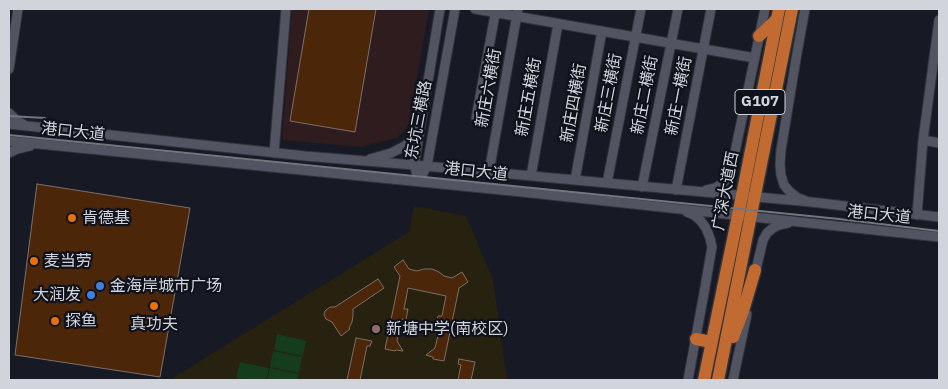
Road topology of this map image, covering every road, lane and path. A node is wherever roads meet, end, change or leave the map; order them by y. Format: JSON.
{"nodes":[{"id":1,"x":18,"y":9,"type":"edge"},
{"id":2,"x":286,"y":9,"type":"edge"},
{"id":3,"x":440,"y":9,"type":"edge"},
{"id":4,"x":455,"y":9,"type":"edge"},
{"id":5,"x":475,"y":9,"type":"edge"},
{"id":6,"x":641,"y":9,"type":"edge"},
{"id":7,"x":678,"y":9,"type":"edge"},
{"id":8,"x":711,"y":9,"type":"edge"},
{"id":9,"x":765,"y":9,"type":"edge"},
{"id":10,"x":792,"y":9,"type":"edge"},
{"id":11,"x":805,"y":9,"type":"edge"},
{"id":12,"x":496,"y":11,"type":"edge"},
{"id":13,"x":517,"y":12,"type":"edge"},
{"id":14,"x":778,"y":14,"type":"edge"},
{"id":15,"x":939,"y":20,"type":"edge"},
{"id":16,"x":558,"y":24,"type":"junction"},
{"id":17,"x":602,"y":32,"type":"junction"},
{"id":18,"x":759,"y":36,"type":"junction"},
{"id":19,"x":636,"y":38,"type":"junction"},
{"id":20,"x":671,"y":44,"type":"junction"},
{"id":21,"x":703,"y":49,"type":"junction"},
{"id":22,"x":755,"y":58,"type":"junction"},
{"id":23,"x":9,"y":69,"type":"edge"},
{"id":24,"x":9,"y":113,"type":"edge"},
{"id":25,"x":476,"y":118,"type":"dead end"},
{"id":26,"x":421,"y":122,"type":"junction"},
{"id":27,"x":9,"y":124,"type":"edge"},
{"id":28,"x":32,"y":127,"type":"junction"},
{"id":29,"x":923,"y":140,"type":"junction"},
{"id":30,"x":9,"y":141,"type":"edge"},
{"id":31,"x":939,"y":143,"type":"edge"},
{"id":32,"x":36,"y":144,"type":"junction"},
{"id":33,"x":274,"y":153,"type":"junction"},
{"id":34,"x":9,"y":154,"type":"edge"},
{"id":35,"x":364,"y":161,"type":"junction"},
{"id":36,"x":414,"y":165,"type":"junction"},
{"id":37,"x":427,"y":166,"type":"junction"},
{"id":38,"x":489,"y":172,"type":"junction"},
{"id":39,"x":530,"y":176,"type":"junction"},
{"id":40,"x":575,"y":180,"type":"junction"},
{"id":41,"x":419,"y":181,"type":"junction"},
{"id":42,"x":607,"y":183,"type":"junction"},
{"id":43,"x":642,"y":186,"type":"junction"},
{"id":44,"x":676,"y":190,"type":"junction"},
{"id":45,"x":696,"y":192,"type":"junction"},
{"id":46,"x":742,"y":196,"type":"junction"},
{"id":47,"x":755,"y":197,"type":"junction"},
{"id":48,"x":811,"y":202,"type":"junction"},
{"id":49,"x":682,"y":210,"type":"junction"},
{"id":50,"x":738,"y":215,"type":"junction"},
{"id":51,"x":917,"y":215,"type":"junction"},
{"id":52,"x":751,"y":217,"type":"junction"},
{"id":53,"x":939,"y":217,"type":"edge"},
{"id":54,"x":795,"y":221,"type":"junction"},
{"id":55,"x":939,"y":237,"type":"edge"},
{"id":56,"x":755,"y":270,"type":"junction"},
{"id":57,"x":696,"y":340,"type":"junction"},
{"id":58,"x":711,"y":342,"type":"junction"},
{"id":59,"x":719,"y":376,"type":"edge"},
{"id":60,"x":688,"y":380,"type":"edge"},
{"id":61,"x":704,"y":380,"type":"edge"},
{"id":62,"x":733,"y":380,"type":"edge"}],
"edges":[{"from":1,"to":23,"type":"street"},
{"from":2,"to":33,"type":"street"},
{"from":3,"to":26,"type":"street","name":"东坑三横路"},
{"from":4,"to":37,"type":"street","name":"东坑三横路"},
{"from":5,"to":12,"type":"street"},
{"from":6,"to":19,"type":"street","name":"新庄三横街"},
{"from":7,"to":20,"type":"street","name":"新庄二横街"},
{"from":8,"to":21,"type":"street","name":"新庄一横街"},
{"from":9,"to":18,"type":"street"},
{"from":10,"to":47,"type":"highway","name":"广深大道西","number":"G107"},
{"from":11,"to":48,"type":"street"},
{"from":12,"to":13,"type":"street"},
{"from":12,"to":25,"type":"street"},
{"from":13,"to":16,"type":"street"},
{"from":13,"to":38,"type":"street","name":"新庄六横街"},
{"from":14,"to":18,"type":"highway"},
{"from":14,"to":46,"type":"highway","name":"广深大道西","number":"G107"},
{"from":15,"to":29,"type":"street"},
{"from":16,"to":17,"type":"street"},
{"from":16,"to":39,"type":"street","name":"新庄五横街"},
{"from":17,"to":19,"type":"street"},
{"from":17,"to":40,"type":"street","name":"新庄四横街"},
{"from":18,"to":22,"type":"street"},
{"from":19,"to":20,"type":"street"},
{"from":19,"to":42,"type":"street","name":"新庄三横街"},
{"from":20,"to":21,"type":"street"},
{"from":20,"to":43,"type":"street","name":"新庄二横街"},
{"from":21,"to":22,"type":"street"},
{"from":21,"to":44,"type":"street","name":"新庄一横街"},
{"from":22,"to":45,"type":"street"},
{"from":24,"to":28,"type":"street"},
{"from":26,"to":35,"type":"street"},
{"from":26,"to":36,"type":"street","name":"东坑三横路"},
{"from":27,"to":28,"type":"street","name":"港口大道"},
{"from":28,"to":33,"type":"street","name":"港口大道"},
{"from":29,"to":31,"type":"street"},
{"from":29,"to":51,"type":"street"},
{"from":30,"to":32,"type":"street","name":"港口大道"},
{"from":32,"to":34,"type":"street"},
{"from":32,"to":41,"type":"street","name":"港口大道"},
{"from":33,"to":35,"type":"street","name":"港口大道"},
{"from":35,"to":36,"type":"street","name":"港口大道"},
{"from":36,"to":37,"type":"street","name":"港口大道"},
{"from":36,"to":41,"type":"street","name":"东坑三横路"},
{"from":37,"to":38,"type":"street","name":"港口大道"},
{"from":37,"to":41,"type":"street","name":"东坑三横路"},
{"from":38,"to":39,"type":"street","name":"港口大道"},
{"from":39,"to":40,"type":"street","name":"港口大道"},
{"from":40,"to":42,"type":"street","name":"港口大道"},
{"from":41,"to":49,"type":"street","name":"港口大道"},
{"from":42,"to":43,"type":"street","name":"港口大道"},
{"from":43,"to":44,"type":"street","name":"港口大道"},
{"from":44,"to":45,"type":"street","name":"港口大道"},
{"from":45,"to":46,"type":"street","name":"港口大道"},
{"from":46,"to":47,"type":"street","name":"港口大道"},
{"from":46,"to":50,"type":"highway","name":"广深大道西","number":"G107"},
{"from":47,"to":48,"type":"street","name":"港口大道"},
{"from":47,"to":52,"type":"highway","name":"广深大道西","number":"G107"},
{"from":48,"to":51,"type":"street","name":"港口大道"},
{"from":49,"to":50,"type":"street","name":"港口大道"},
{"from":49,"to":57,"type":"street"},
{"from":50,"to":52,"type":"street","name":"港口大道"},
{"from":50,"to":58,"type":"highway","name":"广深大道西","number":"G107"},
{"from":51,"to":53,"type":"street","name":"港口大道"},
{"from":52,"to":54,"type":"street","name":"港口大道"},
{"from":52,"to":59,"type":"highway","name":"广深大道西","number":"G107"},
{"from":54,"to":55,"type":"street","name":"港口大道"},
{"from":54,"to":56,"type":"street"},
{"from":56,"to":59,"type":"highway"},
{"from":56,"to":62,"type":"street"},
{"from":57,"to":58,"type":"highway"},
{"from":57,"to":60,"type":"street"},
{"from":58,"to":61,"type":"highway","name":"广深大道西","number":"G107"}]}
